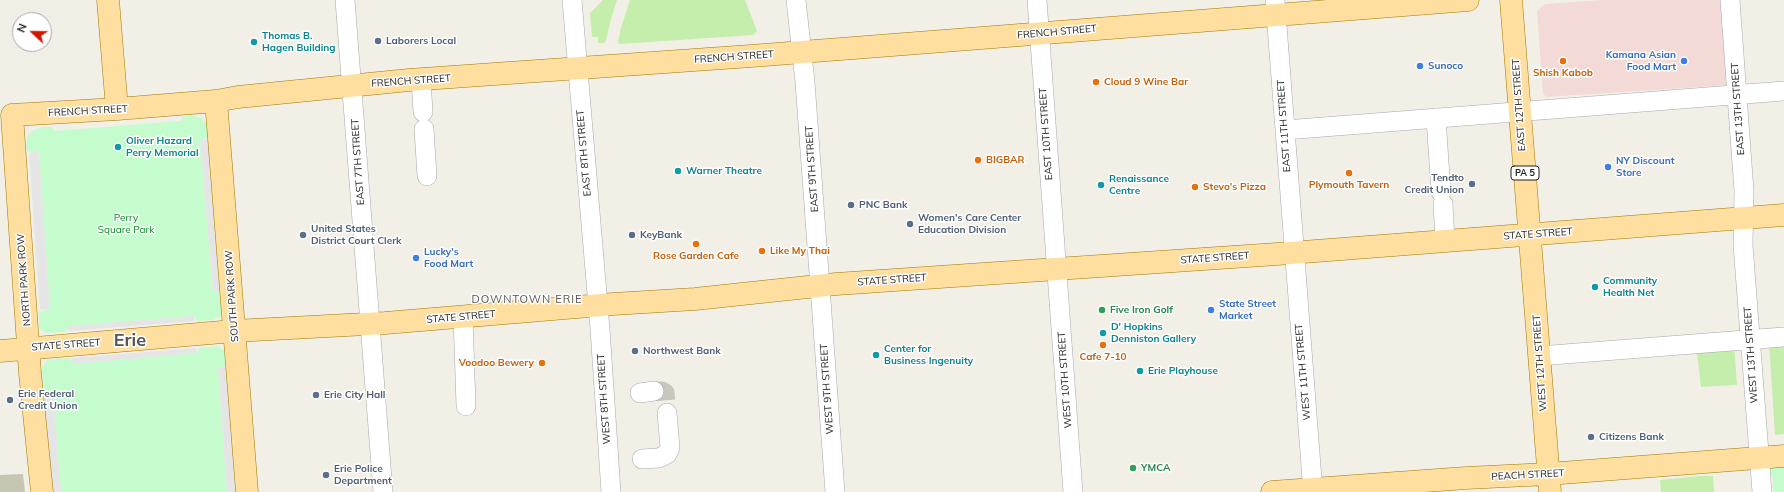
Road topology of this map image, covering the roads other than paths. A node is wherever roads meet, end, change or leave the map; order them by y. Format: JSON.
{"nodes":[{"id":1,"x":108,"y":0,"type":"edge"},
{"id":2,"x":345,"y":0,"type":"edge"},
{"id":3,"x":572,"y":0,"type":"edge"},
{"id":4,"x":796,"y":0,"type":"edge"},
{"id":5,"x":1037,"y":0,"type":"edge"},
{"id":6,"x":1468,"y":0,"type":"edge"},
{"id":7,"x":1511,"y":0,"type":"edge"},
{"id":8,"x":1730,"y":0,"type":"edge"},
{"id":9,"x":1276,"y":7,"type":"edge"},
{"id":10,"x":1039,"y":33,"type":"junction"},
{"id":11,"x":801,"y":52,"type":"junction"},
{"id":12,"x":577,"y":68,"type":"junction"},
{"id":13,"x":421,"y":80,"type":"junction"},
{"id":14,"x":352,"y":86,"type":"junction"},
{"id":15,"x":1784,"y":90,"type":"edge"},
{"id":16,"x":1737,"y":94,"type":"junction"},
{"id":17,"x":216,"y":101,"type":"junction"},
{"id":18,"x":117,"y":109,"type":"junction"},
{"id":19,"x":1520,"y":112,"type":"junction"},
{"id":20,"x":6,"y":115,"type":"edge"},
{"id":21,"x":1436,"y":118,"type":"junction"},
{"id":22,"x":1285,"y":130,"type":"junction"},
{"id":23,"x":427,"y":176,"type":"dead end"},
{"id":24,"x":1784,"y":215,"type":"edge"},
{"id":25,"x":1744,"y":218,"type":"junction"},
{"id":26,"x":1530,"y":235,"type":"junction"},
{"id":27,"x":1446,"y":241,"type":"junction"},
{"id":28,"x":1293,"y":253,"type":"junction"},
{"id":29,"x":1057,"y":269,"type":"junction"},
{"id":30,"x":820,"y":286,"type":"junction"},
{"id":31,"x":597,"y":306,"type":"junction"},
{"id":32,"x":463,"y":317,"type":"junction"},
{"id":33,"x":369,"y":324,"type":"junction"},
{"id":34,"x":234,"y":331,"type":"junction"},
{"id":35,"x":1784,"y":337,"type":"edge"},
{"id":36,"x":1750,"y":340,"type":"junction"},
{"id":37,"x":28,"y":348,"type":"junction"},
{"id":38,"x":0,"y":351,"type":"edge"},
{"id":39,"x":1539,"y":356,"type":"junction"},
{"id":40,"x":466,"y":406,"type":"dead end"},
{"id":41,"x":667,"y":413,"type":"tunnel mouth"},
{"id":42,"x":1784,"y":456,"type":"edge"},
{"id":43,"x":1759,"y":458,"type":"junction"},
{"id":44,"x":642,"y":459,"type":"dead end"},
{"id":45,"x":1549,"y":483,"type":"edge"},
{"id":46,"x":1313,"y":491,"type":"edge"},
{"id":47,"x":42,"y":492,"type":"edge"},
{"id":48,"x":247,"y":492,"type":"edge"},
{"id":49,"x":383,"y":492,"type":"edge"},
{"id":50,"x":611,"y":492,"type":"edge"},
{"id":51,"x":836,"y":492,"type":"edge"},
{"id":52,"x":1073,"y":492,"type":"edge"},
{"id":53,"x":1272,"y":492,"type":"edge"},
{"id":54,"x":1762,"y":492,"type":"edge"}],
"edges":[{"from":1,"to":18,"type":"main road"},
{"from":2,"to":14,"type":"street","name":"EAST 7TH STREET"},
{"from":3,"to":12,"type":"street","name":"EAST 8TH STREET"},
{"from":4,"to":11,"type":"street","name":"EAST 9TH STREET"},
{"from":5,"to":10,"type":"street","name":"EAST 10TH STREET"},
{"from":6,"to":9,"type":"main road","name":"FRENCH STREET"},
{"from":7,"to":19,"type":"main road","name":"EAST 12TH STREET","number":"PA 5"},
{"from":8,"to":16,"type":"street","name":"EAST 13TH STREET"},
{"from":9,"to":10,"type":"main road","name":"FRENCH STREET"},
{"from":9,"to":22,"type":"street","name":"EAST 11TH STREET"},
{"from":10,"to":11,"type":"main road","name":"FRENCH STREET"},
{"from":10,"to":29,"type":"street","name":"EAST 10TH STREET"},
{"from":11,"to":12,"type":"main road","name":"FRENCH STREET"},
{"from":11,"to":30,"type":"street","name":"EAST 9TH STREET"},
{"from":12,"to":13,"type":"main road","name":"FRENCH STREET"},
{"from":12,"to":31,"type":"street","name":"EAST 8TH STREET"},
{"from":13,"to":14,"type":"main road","name":"FRENCH STREET"},
{"from":13,"to":23,"type":"street"},
{"from":14,"to":17,"type":"main road","name":"FRENCH STREET"},
{"from":14,"to":33,"type":"street","name":"EAST 7TH STREET"},
{"from":15,"to":16,"type":"street"},
{"from":16,"to":19,"type":"street"},
{"from":16,"to":25,"type":"street","name":"EAST 13TH STREET"},
{"from":17,"to":18,"type":"main road","name":"FRENCH STREET"},
{"from":17,"to":34,"type":"main road","name":"SOUTH PARK ROW"},
{"from":18,"to":20,"type":"main road","name":"FRENCH STREET"},
{"from":19,"to":21,"type":"street"},
{"from":19,"to":26,"type":"main road","name":"EAST 12TH STREET","number":"PA 5"},
{"from":20,"to":37,"type":"main road","name":"NORTH PARK ROW"},
{"from":21,"to":22,"type":"street"},
{"from":21,"to":27,"type":"street"},
{"from":22,"to":28,"type":"street","name":"EAST 11TH STREET"},
{"from":24,"to":25,"type":"main road","name":"STATE STREET"},
{"from":25,"to":26,"type":"main road","name":"STATE STREET"},
{"from":25,"to":36,"type":"street","name":"WEST 13TH STREET"},
{"from":26,"to":27,"type":"main road","name":"STATE STREET"},
{"from":26,"to":39,"type":"main road","name":"WEST 12TH STREET","number":"PA 5"},
{"from":27,"to":28,"type":"main road","name":"STATE STREET"},
{"from":28,"to":29,"type":"main road","name":"STATE STREET"},
{"from":28,"to":46,"type":"street","name":"WEST 11TH STREET"},
{"from":29,"to":30,"type":"main road","name":"STATE STREET"},
{"from":29,"to":52,"type":"street","name":"WEST 10TH STREET"},
{"from":30,"to":31,"type":"main road","name":"STATE STREET"},
{"from":30,"to":51,"type":"street","name":"WEST 9TH STREET"},
{"from":31,"to":32,"type":"main road","name":"STATE STREET"},
{"from":31,"to":50,"type":"street","name":"WEST 8TH STREET"},
{"from":32,"to":33,"type":"main road","name":"STATE STREET"},
{"from":32,"to":40,"type":"street"},
{"from":33,"to":34,"type":"main road","name":"STATE STREET"},
{"from":33,"to":49,"type":"street","name":"EAST 7TH STREET"},
{"from":34,"to":37,"type":"main road","name":"STATE STREET"},
{"from":34,"to":48,"type":"main road","name":"SOUTH PARK ROW"},
{"from":35,"to":36,"type":"street"},
{"from":36,"to":39,"type":"street"},
{"from":36,"to":43,"type":"street","name":"WEST 13TH STREET"},
{"from":37,"to":38,"type":"main road","name":"STATE STREET"},
{"from":37,"to":47,"type":"main road","name":"NORTH PARK ROW"},
{"from":39,"to":45,"type":"main road","name":"WEST 12TH STREET","number":"PA 5"},
{"from":41,"to":44,"type":"street"},
{"from":42,"to":43,"type":"main road","name":"PEACH STREET"},
{"from":43,"to":45,"type":"main road","name":"PEACH STREET"},
{"from":43,"to":54,"type":"street","name":"WEST 13TH STREET"},
{"from":45,"to":46,"type":"main road","name":"PEACH STREET"},
{"from":46,"to":53,"type":"main road","name":"PEACH STREET"}]}
